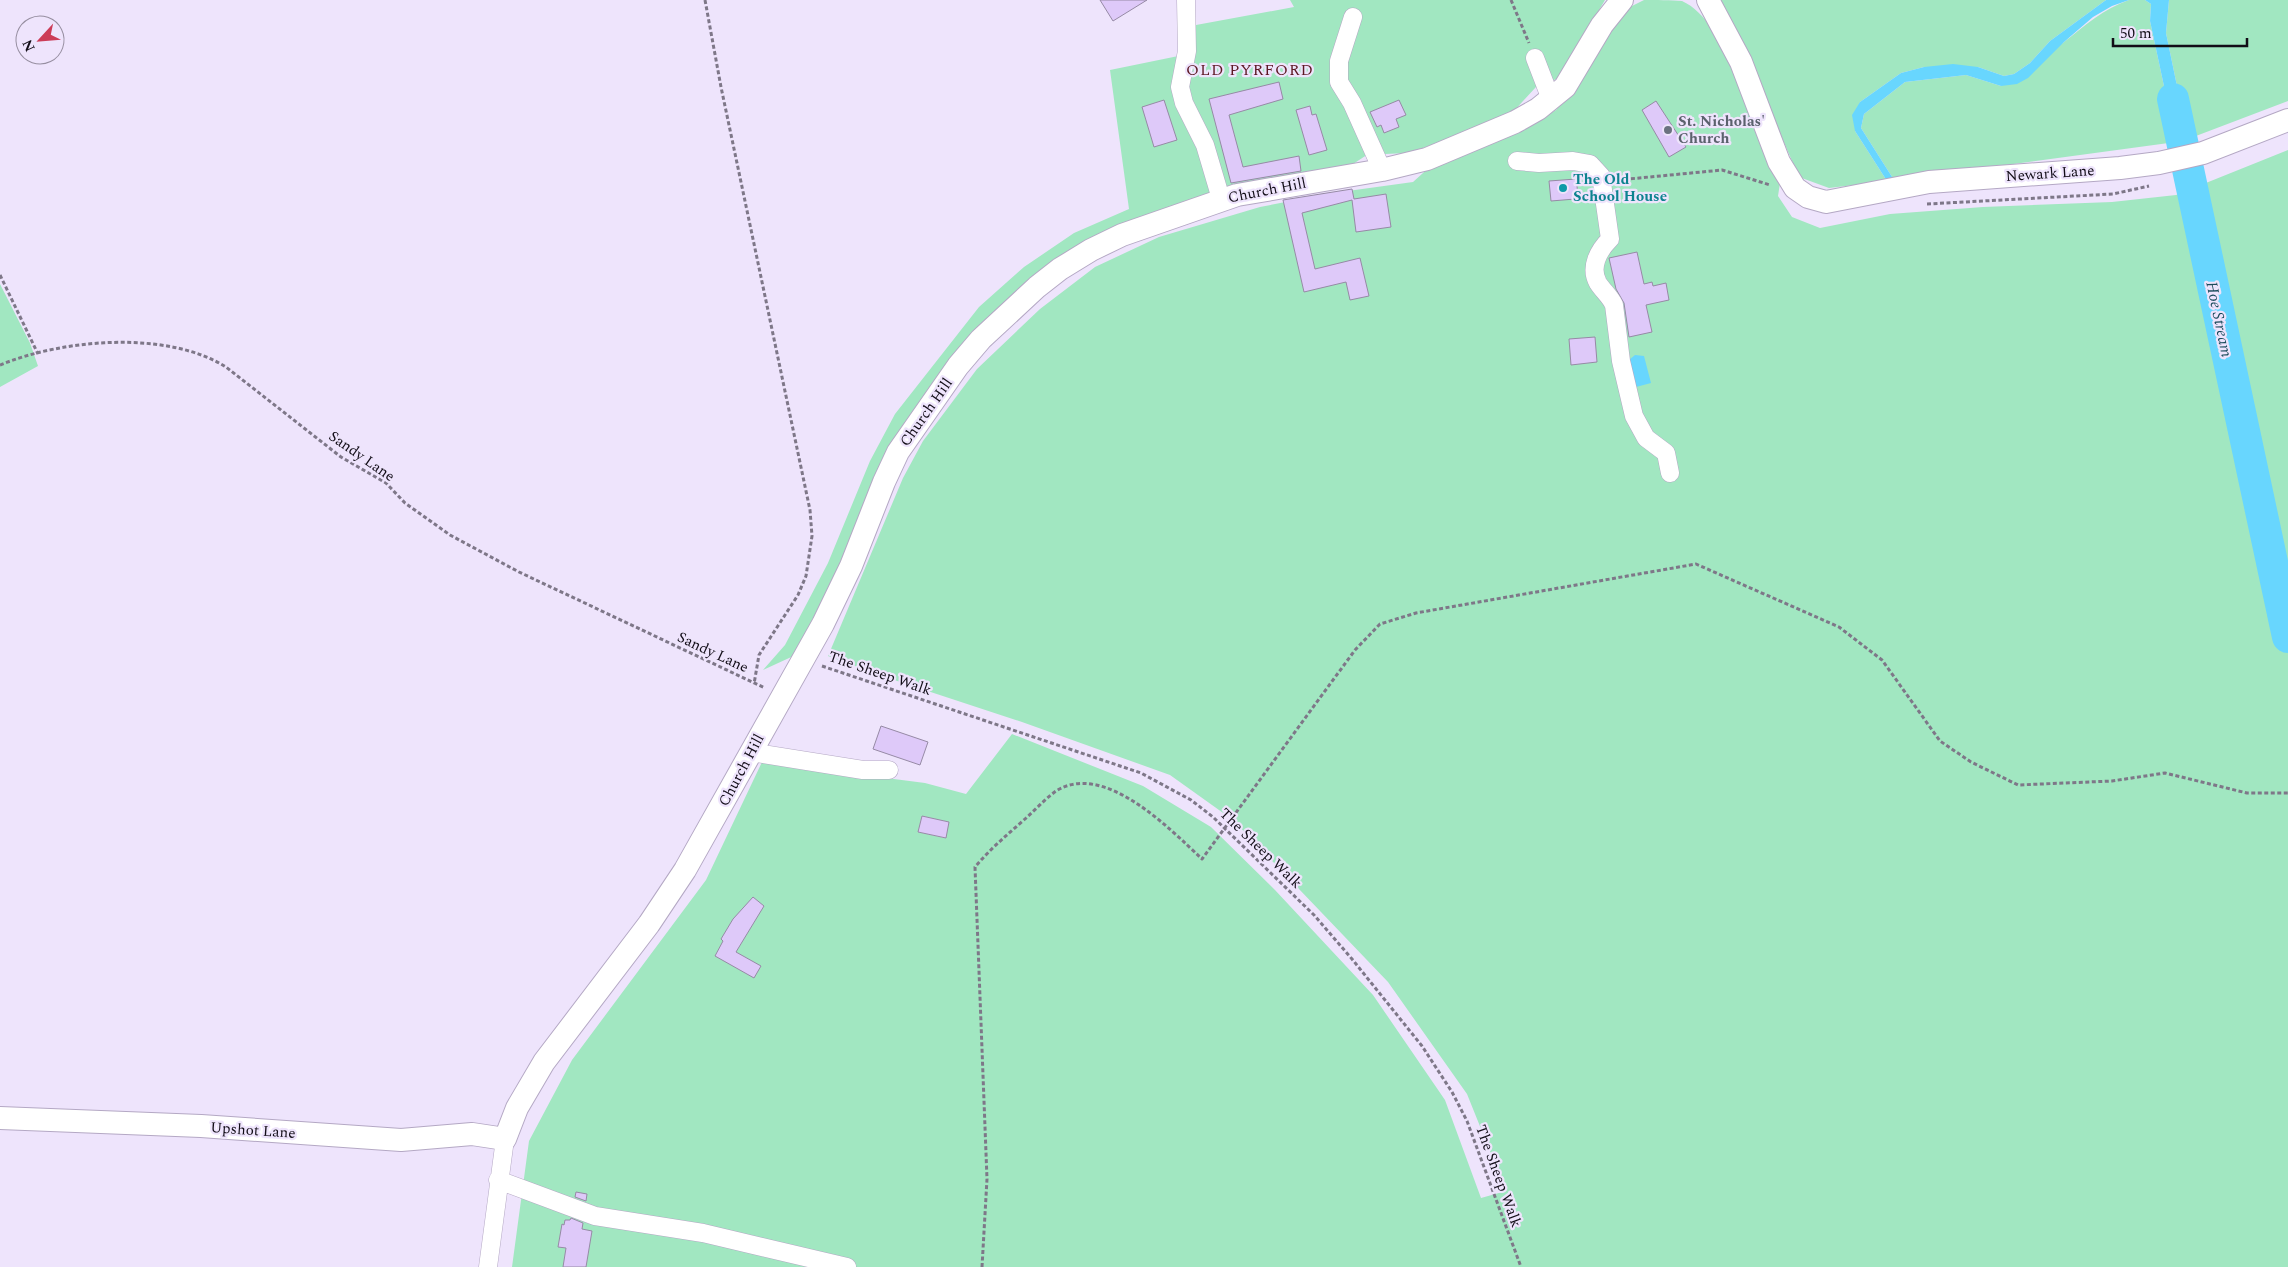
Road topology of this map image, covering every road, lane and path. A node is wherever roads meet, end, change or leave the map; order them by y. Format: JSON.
{"nodes":[{"id":1,"x":705,"y":0,"type":"edge"},
{"id":2,"x":1186,"y":0,"type":"edge"},
{"id":3,"x":1511,"y":0,"type":"edge"},
{"id":4,"x":1622,"y":0,"type":"edge"},
{"id":5,"x":1708,"y":0,"type":"edge"},
{"id":6,"x":1353,"y":17,"type":"dead end"},
{"id":7,"x":1535,"y":58,"type":"joint"},
{"id":8,"x":1550,"y":97,"type":"junction"},
{"id":9,"x":2288,"y":120,"type":"edge"},
{"id":10,"x":1517,"y":161,"type":"dead end"},
{"id":11,"x":1382,"y":170,"type":"junction"},
{"id":12,"x":2158,"y":174,"type":"junction"},
{"id":13,"x":1603,"y":182,"type":"junction"},
{"id":14,"x":1779,"y":188,"type":"dead end"},
{"id":15,"x":1221,"y":199,"type":"junction"},
{"id":16,"x":1922,"y":204,"type":"dead end"},
{"id":17,"x":0,"y":275,"type":"edge"},
{"id":18,"x":38,"y":354,"type":"junction"},
{"id":19,"x":0,"y":365,"type":"edge"},
{"id":20,"x":1670,"y":473,"type":"dead end"},
{"id":21,"x":804,"y":656,"type":"junction"},
{"id":22,"x":750,"y":752,"type":"junction"},
{"id":23,"x":889,"y":770,"type":"dead end"},
{"id":24,"x":2288,"y":793,"type":"edge"},
{"id":25,"x":0,"y":1118,"type":"edge"},
{"id":26,"x":505,"y":1139,"type":"junction"},
{"id":27,"x":498,"y":1180,"type":"junction"},
{"id":28,"x":488,"y":1267,"type":"edge"},
{"id":29,"x":847,"y":1267,"type":"edge"},
{"id":30,"x":982,"y":1267,"type":"edge"},
{"id":31,"x":1522,"y":1267,"type":"edge"}],
"edges":[{"from":1,"to":18,"type":"path","name":"Sandy Lane"},
{"from":2,"to":15,"type":"street"},
{"from":3,"to":7,"type":"path"},
{"from":4,"to":8,"type":"main road","name":"Church Hill"},
{"from":5,"to":12,"type":"main road","name":"Newark Lane"},
{"from":6,"to":11,"type":"street"},
{"from":7,"to":8,"type":"street"},
{"from":8,"to":11,"type":"main road","name":"Church Hill"},
{"from":9,"to":12,"type":"main road","name":"Newark Lane"},
{"from":10,"to":13,"type":"street"},
{"from":11,"to":15,"type":"main road","name":"Church Hill"},
{"from":12,"to":16,"type":"path"},
{"from":13,"to":14,"type":"path"},
{"from":13,"to":20,"type":"street"},
{"from":15,"to":21,"type":"main road","name":"Church Hill"},
{"from":17,"to":18,"type":"path"},
{"from":18,"to":19,"type":"path","name":"Sandy Lane"},
{"from":21,"to":22,"type":"main road","name":"Church Hill"},
{"from":21,"to":31,"type":"path","name":"The Sheep Walk"},
{"from":22,"to":23,"type":"street"},
{"from":22,"to":26,"type":"main road","name":"Church Hill"},
{"from":24,"to":30,"type":"path"},
{"from":25,"to":26,"type":"main road","name":"Upshot Lane"},
{"from":26,"to":27,"type":"street"},
{"from":27,"to":28,"type":"street"},
{"from":27,"to":29,"type":"street"}]}
